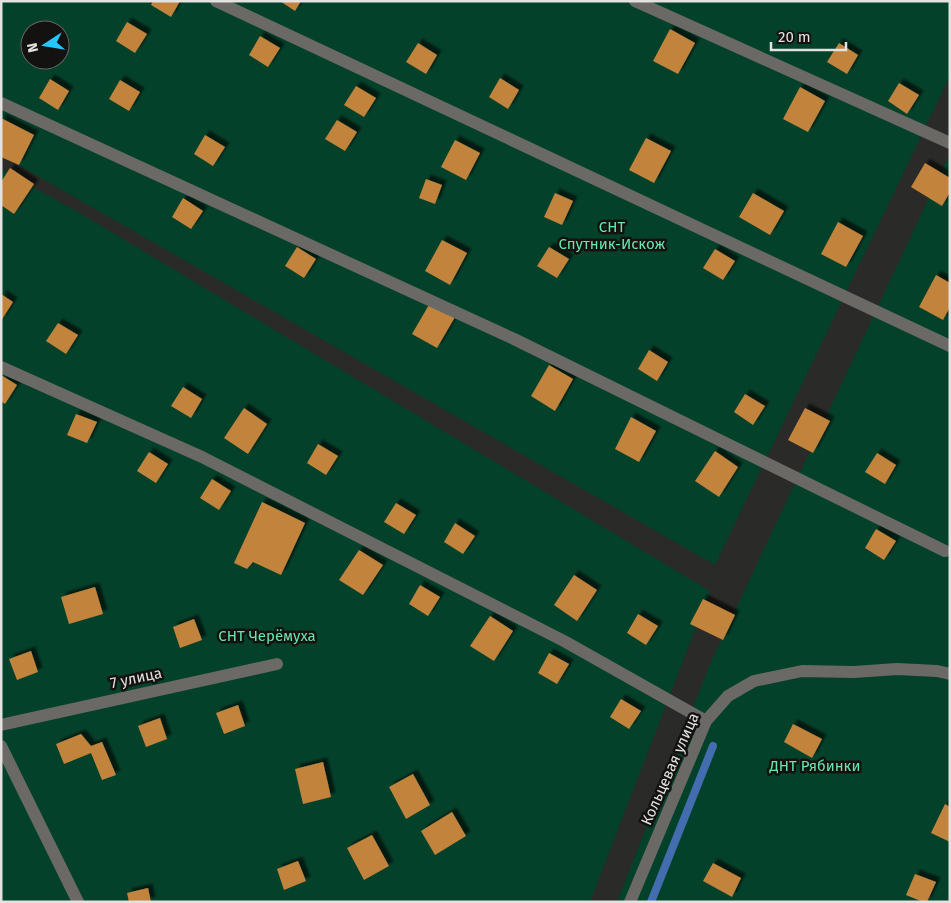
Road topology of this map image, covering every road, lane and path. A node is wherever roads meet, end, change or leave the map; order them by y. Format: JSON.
{"nodes":[{"id":1,"x":216,"y":1,"type":"edge"},
{"id":2,"x":636,"y":1,"type":"edge"},
{"id":3,"x":1,"y":103,"type":"edge"},
{"id":4,"x":950,"y":143,"type":"edge"},
{"id":5,"x":950,"y":346,"type":"edge"},
{"id":6,"x":1,"y":366,"type":"edge"},
{"id":7,"x":945,"y":551,"type":"dead end"},
{"id":8,"x":277,"y":664,"type":"dead end"},
{"id":9,"x":950,"y":674,"type":"edge"},
{"id":10,"x":706,"y":721,"type":"junction"},
{"id":11,"x":1,"y":725,"type":"edge"},
{"id":12,"x":1,"y":746,"type":"edge"},
{"id":13,"x":78,"y":902,"type":"edge"},
{"id":14,"x":630,"y":902,"type":"edge"}],
"edges":[{"from":1,"to":5,"type":"street"},
{"from":2,"to":4,"type":"street"},
{"from":3,"to":7,"type":"street"},
{"from":6,"to":10,"type":"street"},
{"from":8,"to":11,"type":"street","name":"7 улица"},
{"from":9,"to":10,"type":"street","name":"Кольцевая улица"},
{"from":10,"to":14,"type":"street","name":"Кольцевая улица"},
{"from":12,"to":13,"type":"street"}]}
